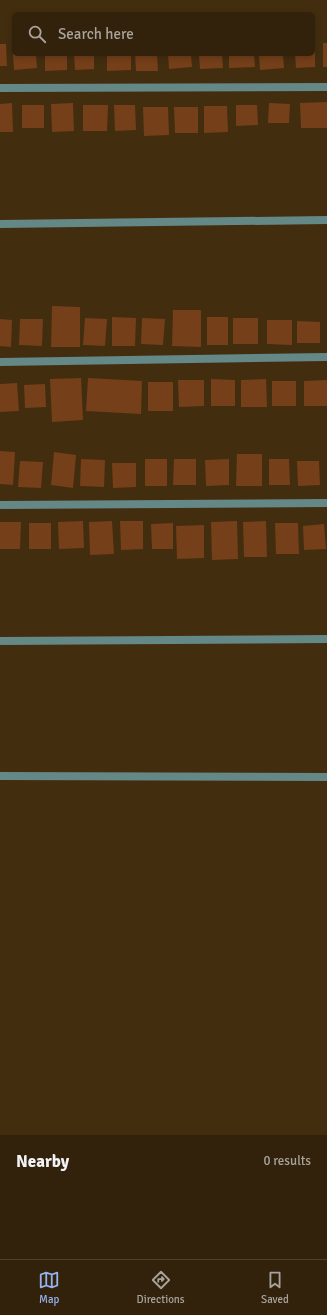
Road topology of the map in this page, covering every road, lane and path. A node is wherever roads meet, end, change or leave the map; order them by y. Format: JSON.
{"nodes":[{"id":1,"x":327,"y":87,"type":"edge"},
{"id":2,"x":0,"y":88,"type":"edge"},
{"id":3,"x":327,"y":220,"type":"edge"},
{"id":4,"x":0,"y":224,"type":"edge"},
{"id":5,"x":327,"y":357,"type":"edge"},
{"id":6,"x":0,"y":362,"type":"edge"},
{"id":7,"x":327,"y":503,"type":"edge"},
{"id":8,"x":0,"y":504,"type":"edge"},
{"id":9,"x":327,"y":639,"type":"edge"},
{"id":10,"x":0,"y":641,"type":"edge"},
{"id":11,"x":0,"y":776,"type":"edge"},
{"id":12,"x":327,"y":777,"type":"edge"}],
"edges":[{"from":1,"to":2,"type":"street"},
{"from":3,"to":4,"type":"street"},
{"from":5,"to":6,"type":"street"},
{"from":7,"to":8,"type":"street"},
{"from":9,"to":10,"type":"street"},
{"from":11,"to":12,"type":"street"}]}
